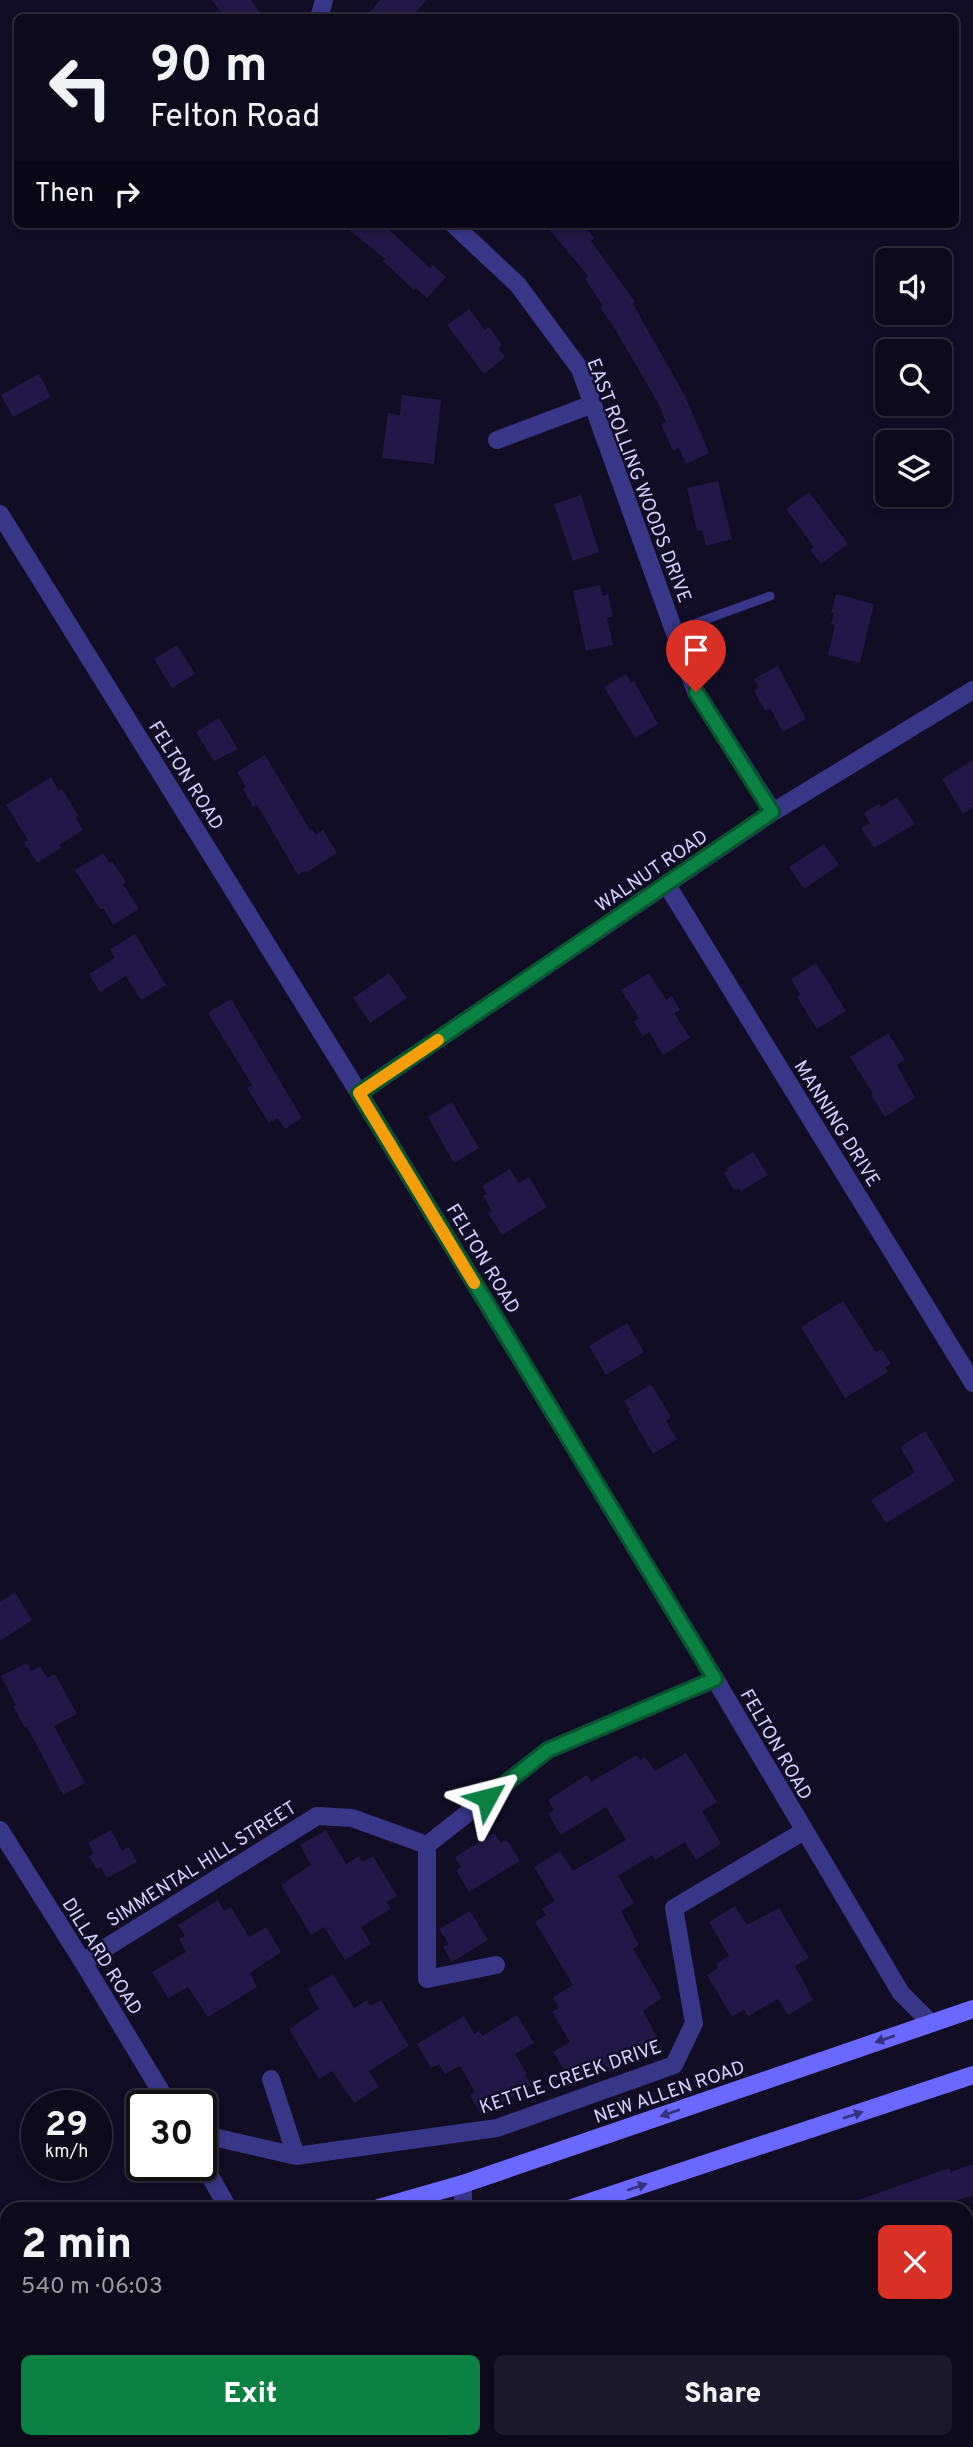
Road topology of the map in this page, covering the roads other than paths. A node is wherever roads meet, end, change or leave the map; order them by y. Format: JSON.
{"nodes":[{"id":1,"x":457,"y":228,"type":"edge"},
{"id":2,"x":593,"y":404,"type":"junction"},
{"id":3,"x":497,"y":440,"type":"dead end"},
{"id":4,"x":0,"y":514,"type":"edge"},
{"id":5,"x":770,"y":596,"type":"dead end"},
{"id":6,"x":674,"y":631,"type":"junction"},
{"id":7,"x":973,"y":690,"type":"edge"},
{"id":8,"x":772,"y":812,"type":"junction"},
{"id":9,"x":667,"y":885,"type":"junction"},
{"id":10,"x":359,"y":1093,"type":"junction"},
{"id":11,"x":973,"y":1383,"type":"edge"},
{"id":12,"x":715,"y":1679,"type":"junction"},
{"id":13,"x":0,"y":1830,"type":"edge"},
{"id":14,"x":804,"y":1831,"type":"junction"},
{"id":15,"x":427,"y":1845,"type":"junction"},
{"id":16,"x":83,"y":1962,"type":"junction"},
{"id":17,"x":496,"y":1965,"type":"dead end"},
{"id":18,"x":973,"y":2009,"type":"edge"},
{"id":19,"x":930,"y":2023,"type":"junction"},
{"id":20,"x":973,"y":2075,"type":"edge"},
{"id":21,"x":271,"y":2079,"type":"dead end"},
{"id":22,"x":160,"y":2090,"type":"edge"},
{"id":23,"x":217,"y":2138,"type":"edge"},
{"id":24,"x":296,"y":2156,"type":"junction"},
{"id":25,"x":212,"y":2181,"type":"edge"},
{"id":26,"x":463,"y":2184,"type":"junction"},
{"id":27,"x":225,"y":2202,"type":"edge"},
{"id":28,"x":400,"y":2202,"type":"edge"},
{"id":29,"x":463,"y":2202,"type":"edge"},
{"id":30,"x":590,"y":2202,"type":"edge"}],
"edges":[{"from":1,"to":2,"type":"street","name":"EAST ROLLING WOODS DRIVE"},
{"from":2,"to":3,"type":"street"},
{"from":2,"to":6,"type":"street","name":"EAST ROLLING WOODS DRIVE"},
{"from":4,"to":10,"type":"street","name":"FELTON ROAD"},
{"from":5,"to":6,"type":"lane"},
{"from":6,"to":8,"type":"street","name":"EAST ROLLING WOODS DRIVE"},
{"from":7,"to":8,"type":"street","name":"WALNUT ROAD"},
{"from":8,"to":9,"type":"street","name":"WALNUT ROAD"},
{"from":9,"to":10,"type":"street","name":"WALNUT ROAD"},
{"from":9,"to":11,"type":"street","name":"MANNING DRIVE"},
{"from":10,"to":12,"type":"street","name":"FELTON ROAD"},
{"from":12,"to":14,"type":"street","name":"FELTON ROAD"},
{"from":12,"to":15,"type":"street"},
{"from":13,"to":16,"type":"street","name":"DILLARD ROAD"},
{"from":14,"to":19,"type":"street","name":"FELTON ROAD"},
{"from":14,"to":24,"type":"street","name":"KETTLE CREEK DRIVE"},
{"from":15,"to":16,"type":"street","name":"SIMMENTAL HILL STREET"},
{"from":15,"to":17,"type":"street"},
{"from":16,"to":22,"type":"street","name":"DILLARD ROAD"},
{"from":18,"to":19,"type":"main road","name":"NEW ALLEN ROAD"},
{"from":19,"to":26,"type":"main road","name":"NEW ALLEN ROAD","one_way":true},
{"from":30,"to":20,"type":"main road","one_way":true},
{"from":21,"to":24,"type":"street"},
{"from":23,"to":24,"type":"street","name":"KETTLE CREEK DRIVE"},
{"from":25,"to":27,"type":"street"},
{"from":26,"to":28,"type":"main road","name":"NEW ALLEN ROAD"},
{"from":26,"to":29,"type":"street"}]}
